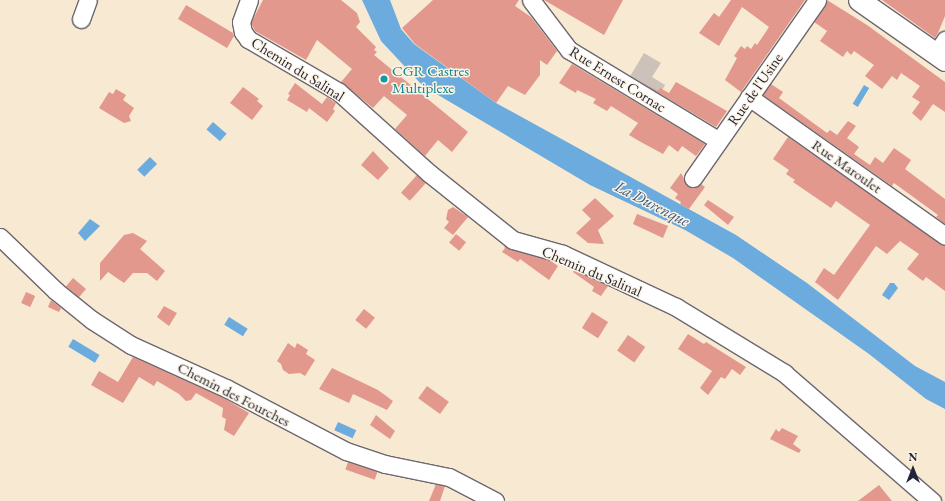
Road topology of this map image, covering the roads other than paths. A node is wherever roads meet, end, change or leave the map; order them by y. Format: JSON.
{"nodes":[{"id":1,"x":88,"y":0,"type":"edge"},
{"id":2,"x":249,"y":0,"type":"edge"},
{"id":3,"x":531,"y":0,"type":"edge"},
{"id":4,"x":817,"y":0,"type":"edge"},
{"id":5,"x":859,"y":0,"type":"edge"},
{"id":6,"x":81,"y":19,"type":"dead end"},
{"id":7,"x":942,"y":51,"type":"edge"},
{"id":8,"x":749,"y":97,"type":"junction"},
{"id":9,"x":719,"y":141,"type":"junction"},
{"id":10,"x":693,"y":178,"type":"dead end"},
{"id":11,"x":945,"y":236,"type":"edge"},
{"id":12,"x":0,"y":237,"type":"edge"},
{"id":13,"x":495,"y":501,"type":"edge"},
{"id":14,"x":932,"y":501,"type":"edge"}],
"edges":[{"from":1,"to":6,"type":"street"},
{"from":2,"to":14,"type":"street","name":"Chemin du Salinal"},
{"from":3,"to":9,"type":"street","name":"Rue Ernest Cornac"},
{"from":4,"to":8,"type":"street","name":"Rue de l'Usine"},
{"from":5,"to":7,"type":"main road"},
{"from":8,"to":9,"type":"street","name":"Rue de l'Usine"},
{"from":8,"to":11,"type":"street","name":"Rue Maroulet"},
{"from":9,"to":10,"type":"street","name":"Rue de l'Usine"},
{"from":12,"to":13,"type":"street","name":"Chemin des Fourches"}]}
